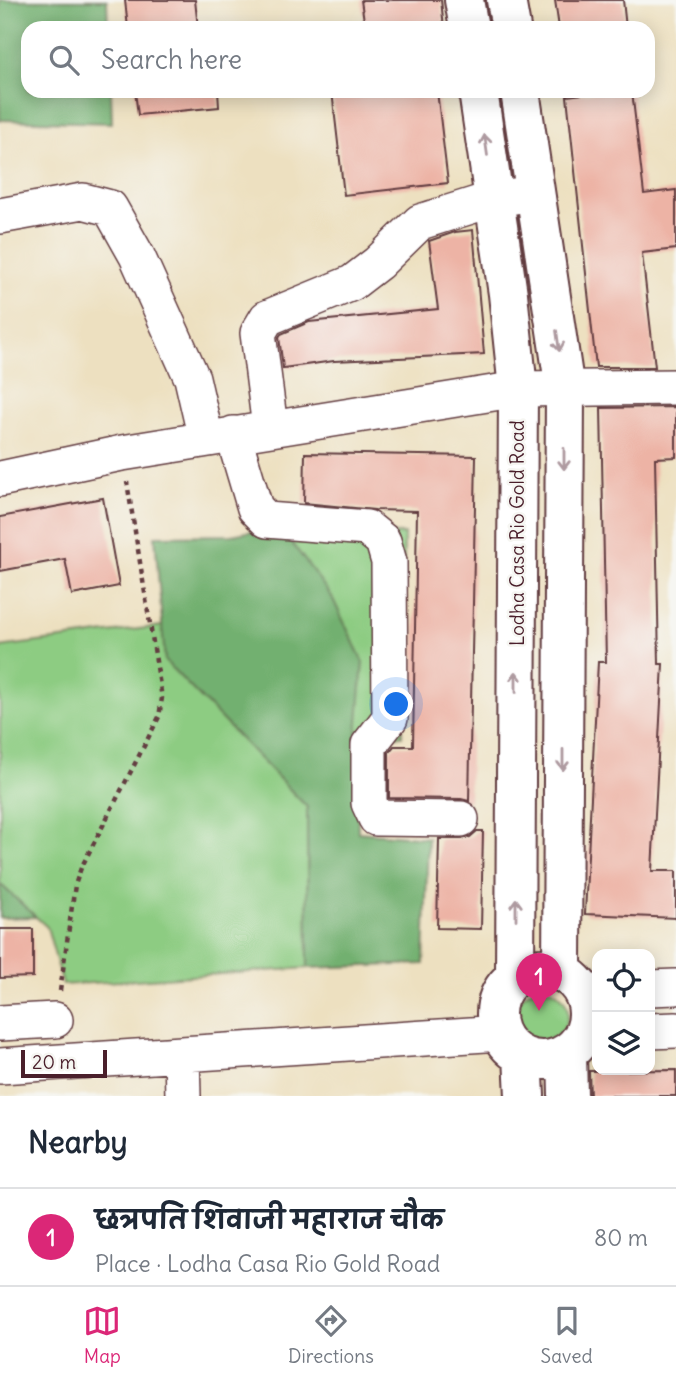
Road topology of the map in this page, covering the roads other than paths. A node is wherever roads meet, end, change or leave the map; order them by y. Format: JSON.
{"nodes":[{"id":1,"x":464,"y":0,"type":"edge"},
{"id":2,"x":506,"y":0,"type":"edge"},
{"id":3,"x":467,"y":21,"type":"edge"},
{"id":4,"x":510,"y":21,"type":"edge"},
{"id":5,"x":479,"y":98,"type":"edge"},
{"id":6,"x":521,"y":98,"type":"edge"},
{"id":7,"x":536,"y":193,"type":"junction"},
{"id":8,"x":494,"y":199,"type":"junction"},
{"id":9,"x":0,"y":216,"type":"edge"},
{"id":10,"x":676,"y":387,"type":"edge"},
{"id":11,"x":517,"y":389,"type":"junction"},
{"id":12,"x":565,"y":390,"type":"junction"},
{"id":13,"x":270,"y":428,"type":"junction"},
{"id":14,"x":220,"y":436,"type":"junction"},
{"id":15,"x":5,"y":469,"type":"edge"},
{"id":16,"x":461,"y":819,"type":"dead end"},
{"id":17,"x":515,"y":977,"type":"junction"},
{"id":18,"x":581,"y":986,"type":"edge"},
{"id":19,"x":676,"y":987,"type":"edge"},
{"id":20,"x":655,"y":988,"type":"edge"},
{"id":21,"x":55,"y":1020,"type":"road end"},
{"id":22,"x":0,"y":1023,"type":"edge"},
{"id":23,"x":676,"y":1030,"type":"edge"},
{"id":24,"x":655,"y":1031,"type":"edge"},
{"id":25,"x":583,"y":1039,"type":"edge"},
{"id":26,"x":512,"y":1044,"type":"junction"},
{"id":27,"x":182,"y":1054,"type":"junction"},
{"id":28,"x":0,"y":1066,"type":"edge"},
{"id":29,"x":183,"y":1096,"type":"edge"},
{"id":30,"x":525,"y":1096,"type":"edge"},
{"id":31,"x":568,"y":1096,"type":"edge"}],
"edges":[{"from":1,"to":3,"type":"street"},
{"from":2,"to":4,"type":"street"},
{"from":8,"to":5,"type":"street","name":"Lodha Casa Rio Gold Road","one_way":true},
{"from":6,"to":7,"type":"street"},
{"from":7,"to":8,"type":"street"},
{"from":7,"to":12,"type":"street","one_way":true},
{"from":8,"to":11,"type":"street","name":"Lodha Casa Rio Gold Road"},
{"from":8,"to":13,"type":"street"},
{"from":9,"to":14,"type":"street"},
{"from":10,"to":12,"type":"street"},
{"from":11,"to":12,"type":"street"},
{"from":11,"to":13,"type":"street"},
{"from":17,"to":11,"type":"street","name":"Lodha Casa Rio Gold Road","one_way":true},
{"from":12,"to":18,"type":"street","one_way":true},
{"from":13,"to":14,"type":"street"},
{"from":14,"to":15,"type":"street"},
{"from":14,"to":16,"type":"street"},
{"from":17,"to":18,"type":"street"},
{"from":17,"to":26,"type":"street"},
{"from":18,"to":25,"type":"street"},
{"from":19,"to":20,"type":"street"},
{"from":21,"to":22,"type":"street"},
{"from":23,"to":24,"type":"street"},
{"from":25,"to":26,"type":"street"},
{"from":25,"to":31,"type":"street"},
{"from":26,"to":27,"type":"street"},
{"from":26,"to":30,"type":"street"},
{"from":27,"to":28,"type":"street"},
{"from":27,"to":29,"type":"street"}]}
